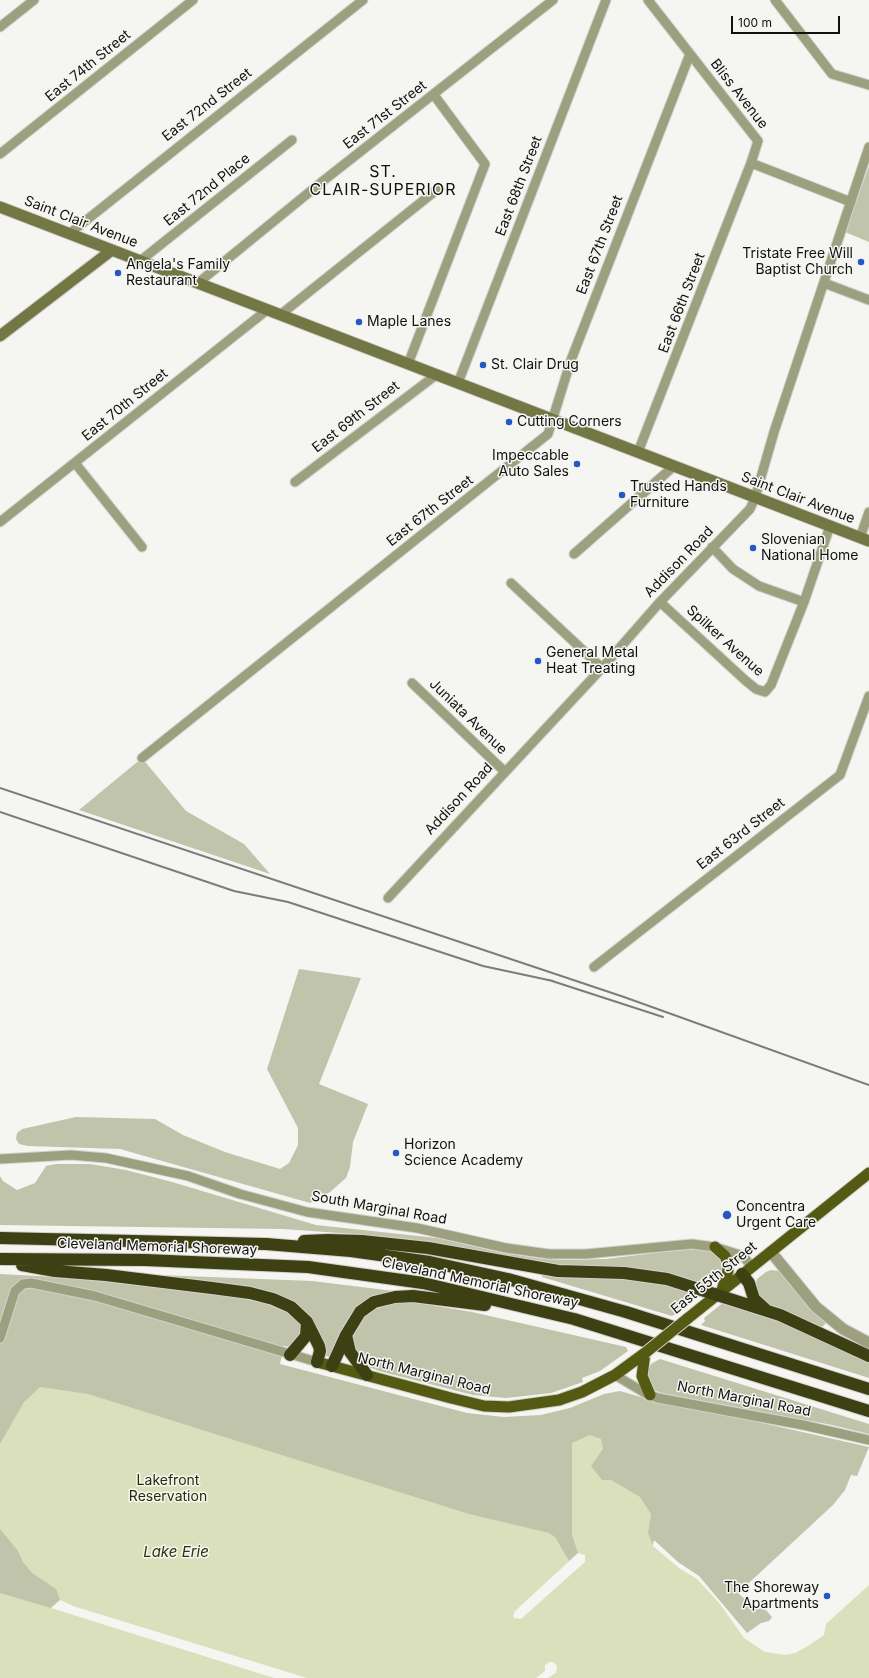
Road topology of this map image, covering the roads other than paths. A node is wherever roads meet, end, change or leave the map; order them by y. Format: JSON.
{"nodes":[{"id":1,"x":34,"y":0,"type":"edge"},
{"id":2,"x":193,"y":0,"type":"edge"},
{"id":3,"x":363,"y":0,"type":"edge"},
{"id":4,"x":553,"y":0,"type":"edge"},
{"id":5,"x":606,"y":0,"type":"edge"},
{"id":6,"x":648,"y":0,"type":"edge"},
{"id":7,"x":775,"y":0,"type":"edge"},
{"id":8,"x":0,"y":27,"type":"edge"},
{"id":9,"x":690,"y":54,"type":"junction"},
{"id":10,"x":869,"y":85,"type":"edge"},
{"id":11,"x":434,"y":95,"type":"junction"},
{"id":12,"x":292,"y":140,"type":"dead end"},
{"id":13,"x":869,"y":147,"type":"edge"},
{"id":14,"x":0,"y":154,"type":"edge"},
{"id":15,"x":751,"y":163,"type":"junction"},
{"id":16,"x":439,"y":188,"type":"dead end"},
{"id":17,"x":851,"y":202,"type":"junction"},
{"id":18,"x":3,"y":211,"type":"edge"},
{"id":19,"x":69,"y":234,"type":"junction"},
{"id":20,"x":112,"y":250,"type":"junction"},
{"id":21,"x":140,"y":261,"type":"junction"},
{"id":22,"x":198,"y":283,"type":"junction"},
{"id":23,"x":824,"y":283,"type":"junction"},
{"id":24,"x":869,"y":300,"type":"edge"},
{"id":25,"x":267,"y":310,"type":"junction"},
{"id":26,"x":280,"y":315,"type":"junction"},
{"id":27,"x":0,"y":336,"type":"edge"},
{"id":28,"x":408,"y":364,"type":"junction"},
{"id":29,"x":436,"y":374,"type":"junction"},
{"id":30,"x":458,"y":383,"type":"junction"},
{"id":31,"x":554,"y":420,"type":"junction"},
{"id":32,"x":638,"y":452,"type":"junction"},
{"id":33,"x":75,"y":463,"type":"junction"},
{"id":34,"x":674,"y":466,"type":"junction"},
{"id":35,"x":295,"y":482,"type":"dead end"},
{"id":36,"x":755,"y":498,"type":"junction"},
{"id":37,"x":869,"y":512,"type":"edge"},
{"id":38,"x":0,"y":522,"type":"edge"},
{"id":39,"x":830,"y":526,"type":"junction"},
{"id":40,"x":865,"y":539,"type":"edge"},
{"id":41,"x":142,"y":547,"type":"dead end"},
{"id":42,"x":712,"y":547,"type":"junction"},
{"id":43,"x":574,"y":554,"type":"dead end"},
{"id":44,"x":511,"y":583,"type":"dead end"},
{"id":45,"x":660,"y":602,"type":"junction"},
{"id":46,"x":804,"y":602,"type":"junction"},
{"id":47,"x":602,"y":668,"type":"junction"},
{"id":48,"x":412,"y":683,"type":"dead end"},
{"id":49,"x":869,"y":696,"type":"edge"},
{"id":50,"x":142,"y":758,"type":"dead end"},
{"id":51,"x":504,"y":772,"type":"junction"},
{"id":52,"x":388,"y":898,"type":"dead end"},
{"id":53,"x":594,"y":968,"type":"dead end"},
{"id":54,"x":0,"y":1158,"type":"edge"},
{"id":55,"x":869,"y":1173,"type":"edge"},
{"id":56,"x":0,"y":1238,"type":"edge"},
{"id":57,"x":266,"y":1244,"type":"junction"},
{"id":58,"x":715,"y":1247,"type":"junction"},
{"id":59,"x":771,"y":1252,"type":"junction"},
{"id":60,"x":0,"y":1260,"type":"edge"},
{"id":61,"x":752,"y":1267,"type":"junction"},
{"id":62,"x":742,"y":1274,"type":"junction"},
{"id":63,"x":719,"y":1292,"type":"junction"},
{"id":64,"x":541,"y":1311,"type":"junction"},
{"id":65,"x":768,"y":1311,"type":"junction"},
{"id":66,"x":307,"y":1322,"type":"junction"},
{"id":67,"x":346,"y":1335,"type":"junction"},
{"id":68,"x":0,"y":1338,"type":"edge"},
{"id":69,"x":869,"y":1343,"type":"edge"},
{"id":70,"x":290,"y":1355,"type":"junction"},
{"id":71,"x":642,"y":1356,"type":"junction"},
{"id":72,"x":869,"y":1356,"type":"edge"},
{"id":73,"x":317,"y":1362,"type":"junction"},
{"id":74,"x":332,"y":1366,"type":"junction"},
{"id":75,"x":366,"y":1375,"type":"junction"},
{"id":76,"x":615,"y":1376,"type":"junction"},
{"id":77,"x":869,"y":1389,"type":"edge"},
{"id":78,"x":650,"y":1395,"type":"junction"},
{"id":79,"x":869,"y":1411,"type":"edge"},
{"id":80,"x":869,"y":1440,"type":"edge"}],
"edges":[{"from":1,"to":8,"type":"street"},
{"from":2,"to":14,"type":"street","name":"East 74th Street"},
{"from":3,"to":19,"type":"street","name":"East 72nd Street"},
{"from":4,"to":11,"type":"street","name":"East 71st Street"},
{"from":5,"to":30,"type":"street","name":"East 68th Street"},
{"from":6,"to":9,"type":"street","name":"Bliss Avenue"},
{"from":7,"to":10,"type":"street"},
{"from":9,"to":15,"type":"street","name":"Bliss Avenue"},
{"from":9,"to":31,"type":"street","name":"East 67th Street"},
{"from":11,"to":22,"type":"street","name":"East 71st Street"},
{"from":11,"to":28,"type":"street","name":"East 69th Street"},
{"from":12,"to":21,"type":"street","name":"East 72nd Place"},
{"from":13,"to":17,"type":"street","name":"Addison Road"},
{"from":15,"to":17,"type":"street"},
{"from":15,"to":32,"type":"street","name":"East 66th Street"},
{"from":16,"to":26,"type":"street"},
{"from":17,"to":23,"type":"street","name":"Addison Road"},
{"from":18,"to":19,"type":"main road","name":"Saint Clair Avenue"},
{"from":19,"to":20,"type":"main road","name":"Saint Clair Avenue"},
{"from":20,"to":21,"type":"main road","name":"Saint Clair Avenue"},
{"from":20,"to":27,"type":"main road"},
{"from":21,"to":22,"type":"main road","name":"Saint Clair Avenue"},
{"from":22,"to":25,"type":"main road","name":"Saint Clair Avenue"},
{"from":23,"to":24,"type":"street"},
{"from":23,"to":36,"type":"street","name":"Addison Road"},
{"from":25,"to":26,"type":"main road","name":"Saint Clair Avenue"},
{"from":25,"to":33,"type":"street","name":"East 70th Street"},
{"from":26,"to":28,"type":"main road","name":"Saint Clair Avenue"},
{"from":28,"to":29,"type":"main road","name":"Saint Clair Avenue"},
{"from":29,"to":30,"type":"main road","name":"Saint Clair Avenue"},
{"from":29,"to":35,"type":"street","name":"East 69th Street"},
{"from":30,"to":31,"type":"main road","name":"Saint Clair Avenue"},
{"from":31,"to":32,"type":"main road","name":"Saint Clair Avenue"},
{"from":31,"to":50,"type":"street","name":"East 67th Street"},
{"from":32,"to":34,"type":"main road","name":"Saint Clair Avenue"},
{"from":33,"to":38,"type":"street","name":"East 70th Street"},
{"from":33,"to":41,"type":"street"},
{"from":34,"to":36,"type":"main road","name":"Saint Clair Avenue"},
{"from":34,"to":43,"type":"street"},
{"from":36,"to":39,"type":"main road","name":"Saint Clair Avenue"},
{"from":36,"to":42,"type":"street","name":"Addison Road"},
{"from":37,"to":40,"type":"street"},
{"from":39,"to":40,"type":"main road","name":"Saint Clair Avenue"},
{"from":39,"to":46,"type":"street"},
{"from":42,"to":45,"type":"street","name":"Addison Road"},
{"from":42,"to":46,"type":"street"},
{"from":44,"to":47,"type":"street"},
{"from":45,"to":46,"type":"street","name":"Spilker Avenue"},
{"from":45,"to":47,"type":"street","name":"Addison Road"},
{"from":47,"to":51,"type":"street","name":"Addison Road"},
{"from":48,"to":51,"type":"street","name":"Juniata Avenue"},
{"from":49,"to":53,"type":"street","name":"East 63rd Street"},
{"from":51,"to":52,"type":"street","name":"Addison Road"},
{"from":54,"to":58,"type":"street","name":"South Marginal Road"},
{"from":55,"to":59,"type":"main road","name":"East 55th Street"},
{"from":56,"to":57,"type":"highway","name":"Cleveland Memorial Shoreway"},
{"from":57,"to":63,"type":"highway"},
{"from":57,"to":77,"type":"highway","name":"Cleveland Memorial Shoreway"},
{"from":58,"to":61,"type":"street","name":"South Marginal Road"},
{"from":58,"to":63,"type":"main road"},
{"from":59,"to":61,"type":"main road","name":"East 55th Street"},
{"from":59,"to":69,"type":"street"},
{"from":60,"to":64,"type":"highway","name":"Cleveland Memorial Shoreway"},
{"from":60,"to":66,"type":"highway"},
{"from":61,"to":62,"type":"main road","name":"East 55th Street"},
{"from":62,"to":63,"type":"main road","name":"East 55th Street"},
{"from":62,"to":65,"type":"highway"},
{"from":63,"to":65,"type":"highway"},
{"from":63,"to":71,"type":"main road","name":"East 55th Street","bridge":true},
{"from":64,"to":67,"type":"highway"},
{"from":64,"to":79,"type":"highway","name":"Cleveland Memorial Shoreway"},
{"from":65,"to":72,"type":"highway"},
{"from":66,"to":70,"type":"highway"},
{"from":66,"to":73,"type":"highway"},
{"from":67,"to":74,"type":"highway"},
{"from":67,"to":75,"type":"highway"},
{"from":68,"to":70,"type":"street","name":"North Marginal Road"},
{"from":70,"to":73,"type":"street","name":"North Marginal Road"},
{"from":71,"to":76,"type":"main road","name":"East 55th Street"},
{"from":71,"to":78,"type":"main road"},
{"from":73,"to":74,"type":"main road","name":"North Marginal Road"},
{"from":74,"to":75,"type":"main road","name":"North Marginal Road"},
{"from":75,"to":76,"type":"main road","name":"North Marginal Road"},
{"from":76,"to":78,"type":"street","name":"North Marginal Road"},
{"from":78,"to":80,"type":"street","name":"North Marginal Road"}]}
